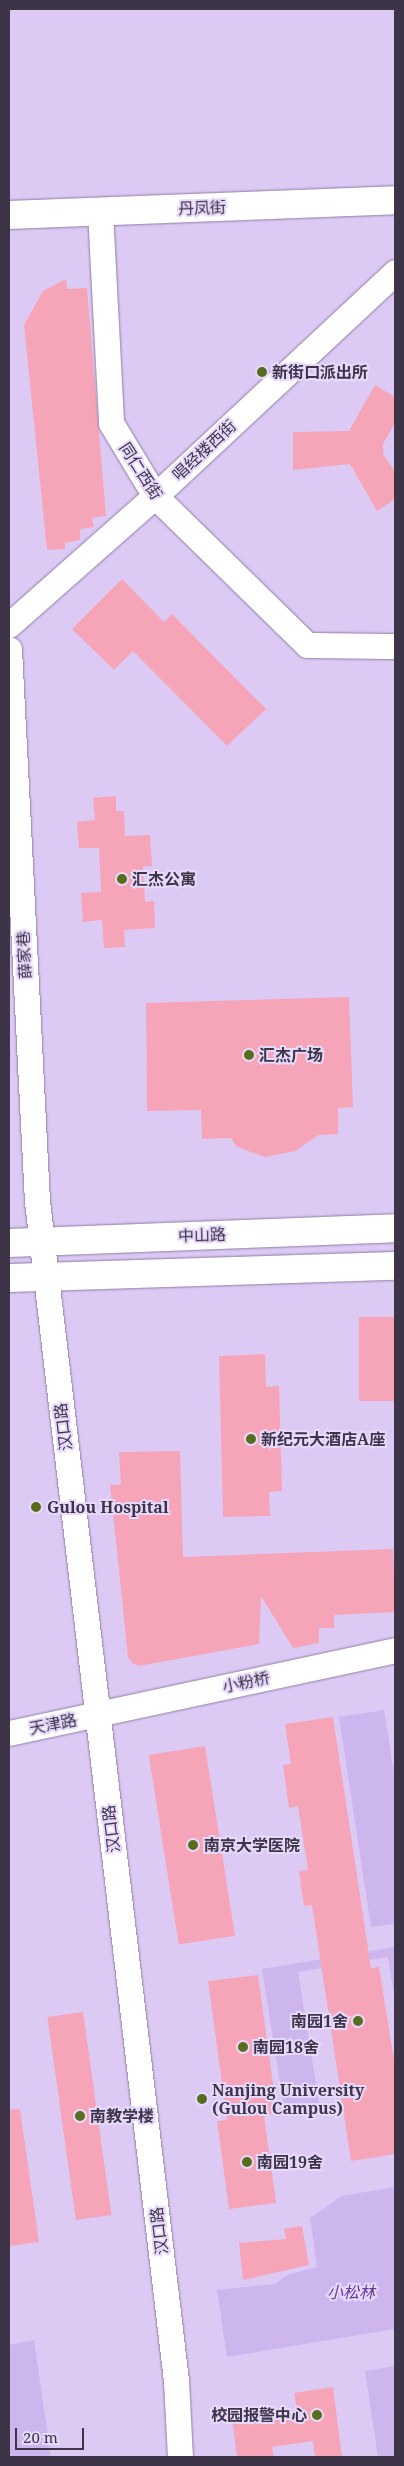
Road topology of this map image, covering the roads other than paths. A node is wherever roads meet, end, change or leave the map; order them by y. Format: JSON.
{"nodes":[{"id":1,"x":395,"y":200,"type":"edge"},
{"id":2,"x":100,"y":212,"type":"junction"},
{"id":3,"x":9,"y":215,"type":"edge"},
{"id":4,"x":395,"y":272,"type":"edge"},
{"id":5,"x":154,"y":496,"type":"junction"},
{"id":6,"x":9,"y":625,"type":"edge"},
{"id":7,"x":395,"y":646,"type":"edge"},
{"id":8,"x":9,"y":649,"type":"edge"},
{"id":9,"x":37,"y":1201,"type":"joint"},
{"id":10,"x":9,"y":1228,"type":"edge"},
{"id":11,"x":395,"y":1228,"type":"edge"},
{"id":12,"x":42,"y":1242,"type":"junction"},
{"id":13,"x":9,"y":1243,"type":"edge"},
{"id":14,"x":395,"y":1266,"type":"edge"},
{"id":15,"x":46,"y":1277,"type":"junction"},
{"id":16,"x":9,"y":1278,"type":"edge"},
{"id":17,"x":9,"y":1289,"type":"edge"},
{"id":18,"x":395,"y":1650,"type":"edge"},
{"id":19,"x":98,"y":1715,"type":"junction"},
{"id":20,"x":9,"y":1733,"type":"edge"},
{"id":21,"x":180,"y":2457,"type":"edge"}],
"edges":[{"from":1,"to":2,"type":"main road","name":"丹凤街"},
{"from":2,"to":3,"type":"main road","name":"丹凤街"},
{"from":2,"to":5,"type":"street","name":"同仁西街"},
{"from":4,"to":5,"type":"street","name":"唱经楼西街"},
{"from":5,"to":6,"type":"street","name":"唱经楼西街"},
{"from":5,"to":7,"type":"street","name":"同仁西街"},
{"from":8,"to":9,"type":"street","name":"薛家巷"},
{"from":9,"to":12,"type":"street","name":"汉口路"},
{"from":10,"to":12,"type":"main road"},
{"from":11,"to":12,"type":"main road","name":"中山路"},
{"from":12,"to":13,"type":"main road","name":"中山路"},
{"from":12,"to":15,"type":"street","name":"汉口路"},
{"from":14,"to":15,"type":"main road"},
{"from":15,"to":16,"type":"main road"},
{"from":15,"to":17,"type":"main road"},
{"from":15,"to":19,"type":"street","name":"汉口路"},
{"from":18,"to":19,"type":"street","name":"小粉桥"},
{"from":19,"to":20,"type":"street","name":"天津路"},
{"from":19,"to":21,"type":"street","name":"汉口路"}]}
